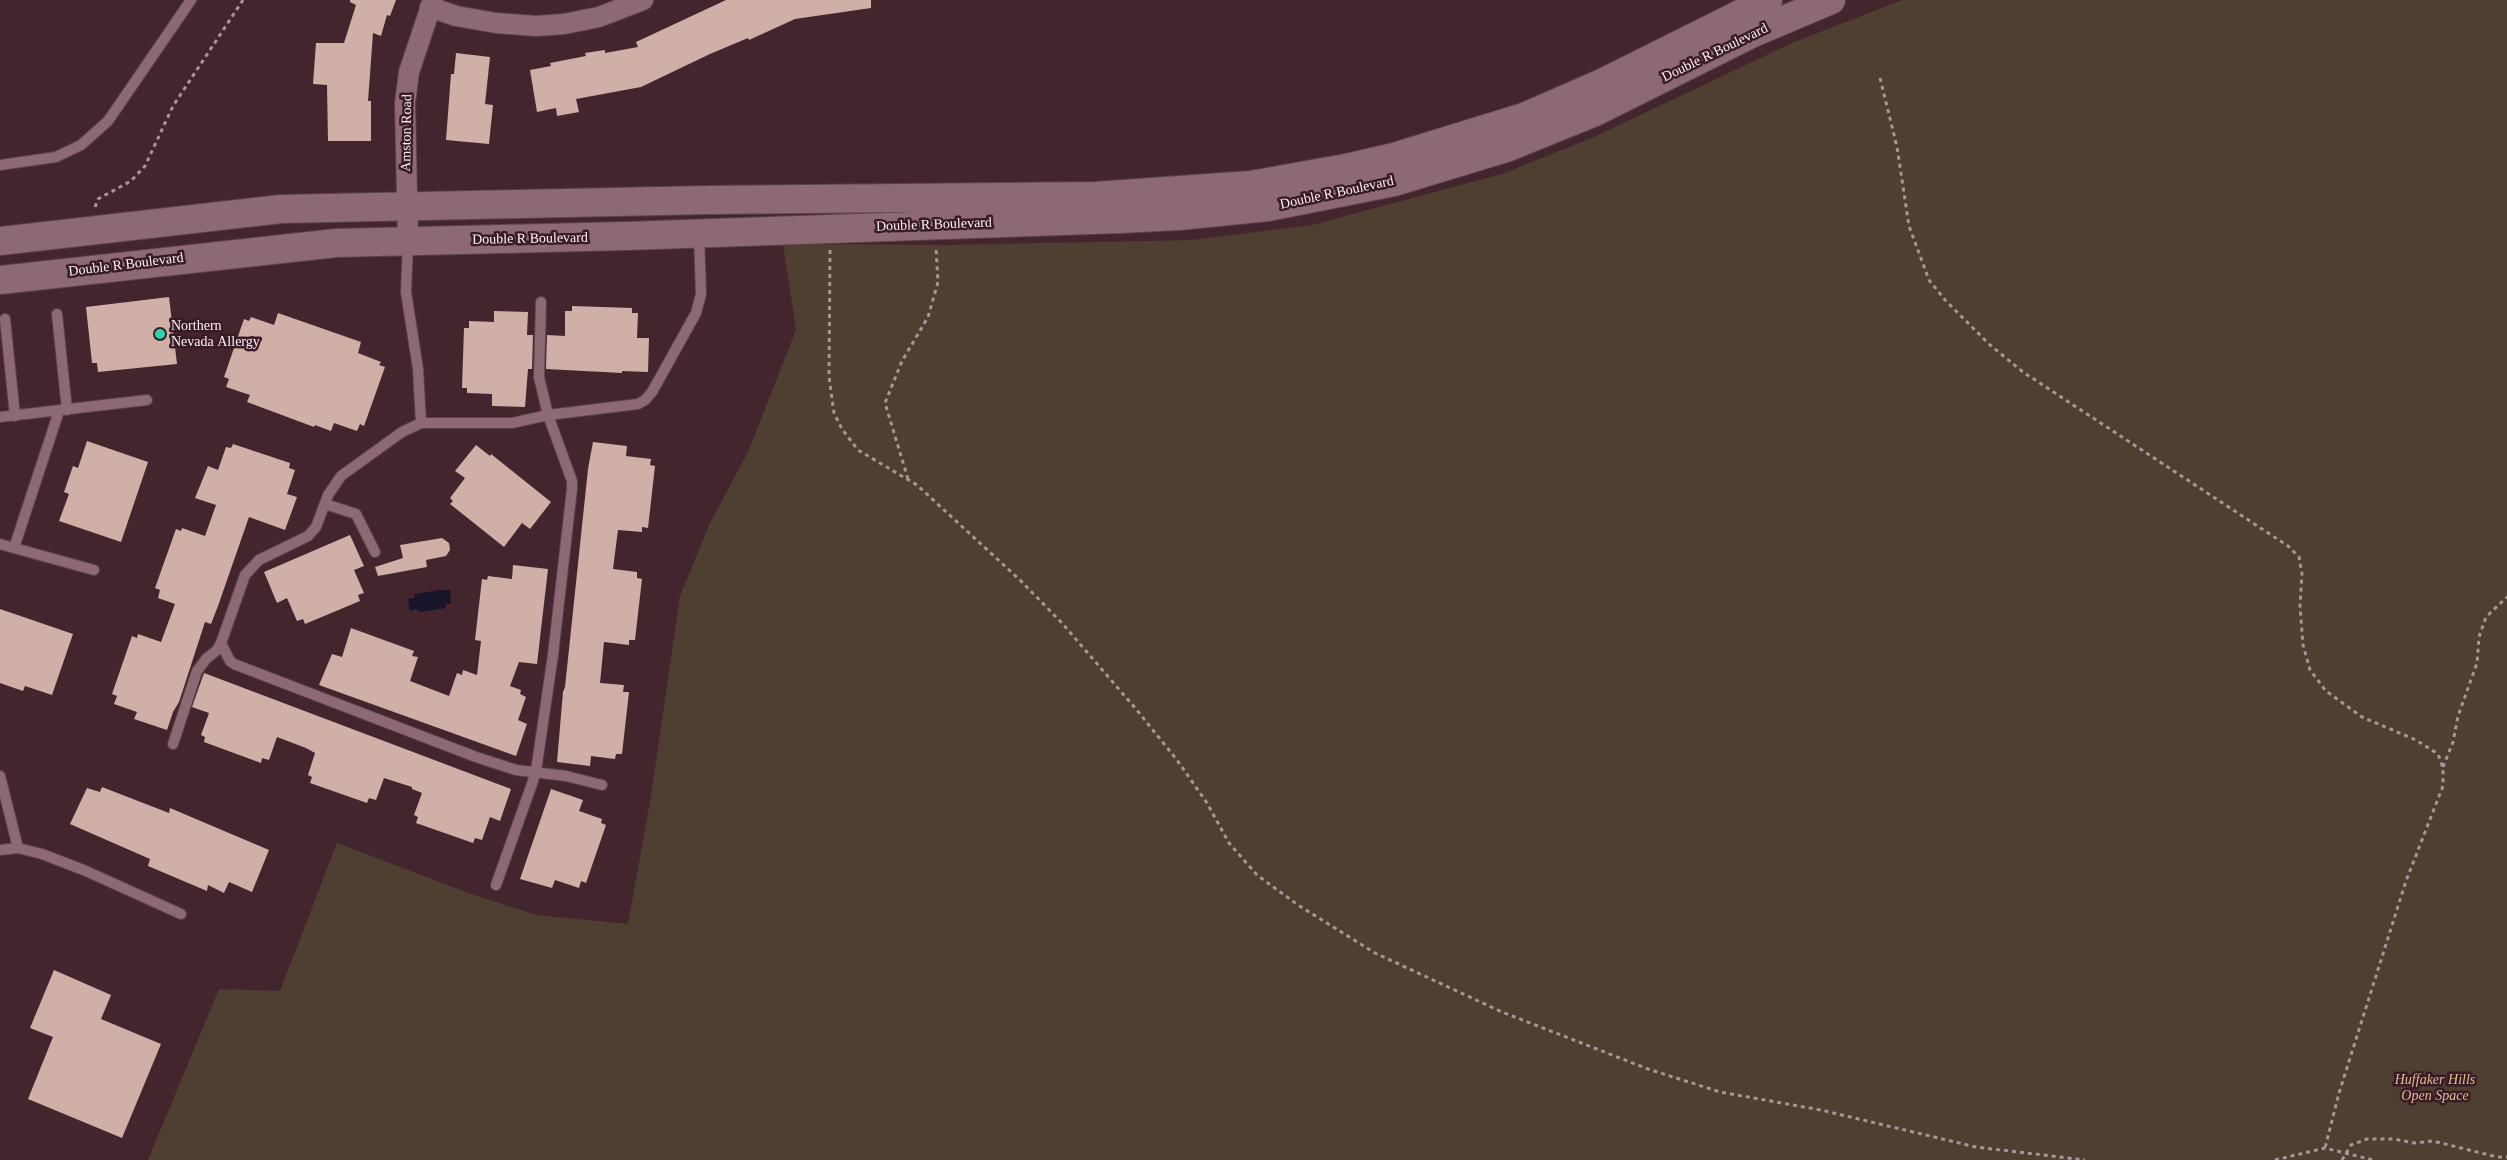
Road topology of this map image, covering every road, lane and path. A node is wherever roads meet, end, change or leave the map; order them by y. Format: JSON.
{"nodes":[{"id":1,"x":191,"y":0,"type":"edge"},
{"id":2,"x":243,"y":0,"type":"edge"},
{"id":3,"x":643,"y":0,"type":"edge"},
{"id":4,"x":1768,"y":0,"type":"edge"},
{"id":5,"x":1830,"y":0,"type":"edge"},
{"id":6,"x":431,"y":4,"type":"edge"},
{"id":7,"x":1880,"y":78,"type":"dead end"},
{"id":8,"x":0,"y":165,"type":"edge"},
{"id":9,"x":407,"y":206,"type":"junction"},
{"id":10,"x":95,"y":208,"type":"dead end"},
{"id":11,"x":699,"y":234,"type":"junction"},
{"id":12,"x":0,"y":241,"type":"edge"},
{"id":13,"x":408,"y":241,"type":"junction"},
{"id":14,"x":936,"y":242,"type":"dead end"},
{"id":15,"x":830,"y":247,"type":"dead end"},
{"id":16,"x":0,"y":280,"type":"edge"},
{"id":17,"x":541,"y":302,"type":"dead end"},
{"id":18,"x":57,"y":314,"type":"dead end"},
{"id":19,"x":5,"y":319,"type":"dead end"},
{"id":20,"x":147,"y":400,"type":"dead end"},
{"id":21,"x":63,"y":410,"type":"junction"},
{"id":22,"x":548,"y":415,"type":"junction"},
{"id":23,"x":15,"y":416,"type":"junction"},
{"id":24,"x":0,"y":417,"type":"edge"},
{"id":25,"x":421,"y":424,"type":"junction"},
{"id":26,"x":908,"y":480,"type":"junction"},
{"id":27,"x":325,"y":504,"type":"junction"},
{"id":28,"x":0,"y":544,"type":"edge"},
{"id":29,"x":14,"y":548,"type":"junction"},
{"id":30,"x":375,"y":552,"type":"dead end"},
{"id":31,"x":94,"y":570,"type":"dead end"},
{"id":32,"x":2507,"y":598,"type":"edge"},
{"id":33,"x":221,"y":642,"type":"junction"},
{"id":34,"x":173,"y":744,"type":"dead end"},
{"id":35,"x":2442,"y":768,"type":"junction"},
{"id":36,"x":535,"y":772,"type":"junction"},
{"id":37,"x":0,"y":776,"type":"edge"},
{"id":38,"x":602,"y":785,"type":"dead end"},
{"id":39,"x":18,"y":848,"type":"junction"},
{"id":40,"x":0,"y":850,"type":"edge"},
{"id":41,"x":496,"y":885,"type":"dead end"},
{"id":42,"x":181,"y":914,"type":"dead end"},
{"id":43,"x":2325,"y":1148,"type":"junction"},
{"id":44,"x":2345,"y":1153,"type":"junction"},
{"id":45,"x":2507,"y":1157,"type":"edge"},
{"id":46,"x":2084,"y":1160,"type":"edge"},
{"id":47,"x":2275,"y":1160,"type":"edge"},
{"id":48,"x":2342,"y":1160,"type":"edge"},
{"id":49,"x":2373,"y":1160,"type":"edge"}],
"edges":[{"from":1,"to":8,"type":"lane"},
{"from":2,"to":10,"type":"path"},
{"from":3,"to":6,"type":"street"},
{"from":4,"to":9,"type":"main road","name":"Double R Boulevard"},
{"from":5,"to":11,"type":"main road","name":"Double R Boulevard"},
{"from":6,"to":9,"type":"street","name":"Amston Road"},
{"from":7,"to":35,"type":"path"},
{"from":9,"to":12,"type":"main road","name":"Double R Boulevard"},
{"from":9,"to":13,"type":"street","name":"Amston Road"},
{"from":11,"to":13,"type":"main road","name":"Double R Boulevard"},
{"from":11,"to":22,"type":"lane"},
{"from":13,"to":16,"type":"main road","name":"Double R Boulevard"},
{"from":13,"to":25,"type":"lane"},
{"from":14,"to":26,"type":"path"},
{"from":15,"to":26,"type":"path"},
{"from":17,"to":22,"type":"lane"},
{"from":18,"to":21,"type":"lane"},
{"from":19,"to":23,"type":"lane"},
{"from":20,"to":21,"type":"lane"},
{"from":21,"to":23,"type":"lane"},
{"from":21,"to":29,"type":"lane"},
{"from":22,"to":25,"type":"lane"},
{"from":22,"to":36,"type":"lane"},
{"from":23,"to":24,"type":"lane"},
{"from":25,"to":27,"type":"lane"},
{"from":26,"to":46,"type":"path"},
{"from":27,"to":30,"type":"lane"},
{"from":27,"to":33,"type":"lane"},
{"from":28,"to":29,"type":"lane"},
{"from":29,"to":31,"type":"lane"},
{"from":32,"to":35,"type":"path"},
{"from":33,"to":34,"type":"lane"},
{"from":33,"to":36,"type":"lane"},
{"from":35,"to":43,"type":"path"},
{"from":36,"to":38,"type":"lane"},
{"from":36,"to":41,"type":"lane"},
{"from":37,"to":39,"type":"lane"},
{"from":39,"to":40,"type":"lane"},
{"from":39,"to":42,"type":"lane"},
{"from":43,"to":44,"type":"path"},
{"from":43,"to":47,"type":"path"},
{"from":44,"to":45,"type":"path"},
{"from":44,"to":48,"type":"path"},
{"from":44,"to":49,"type":"path"}]}
